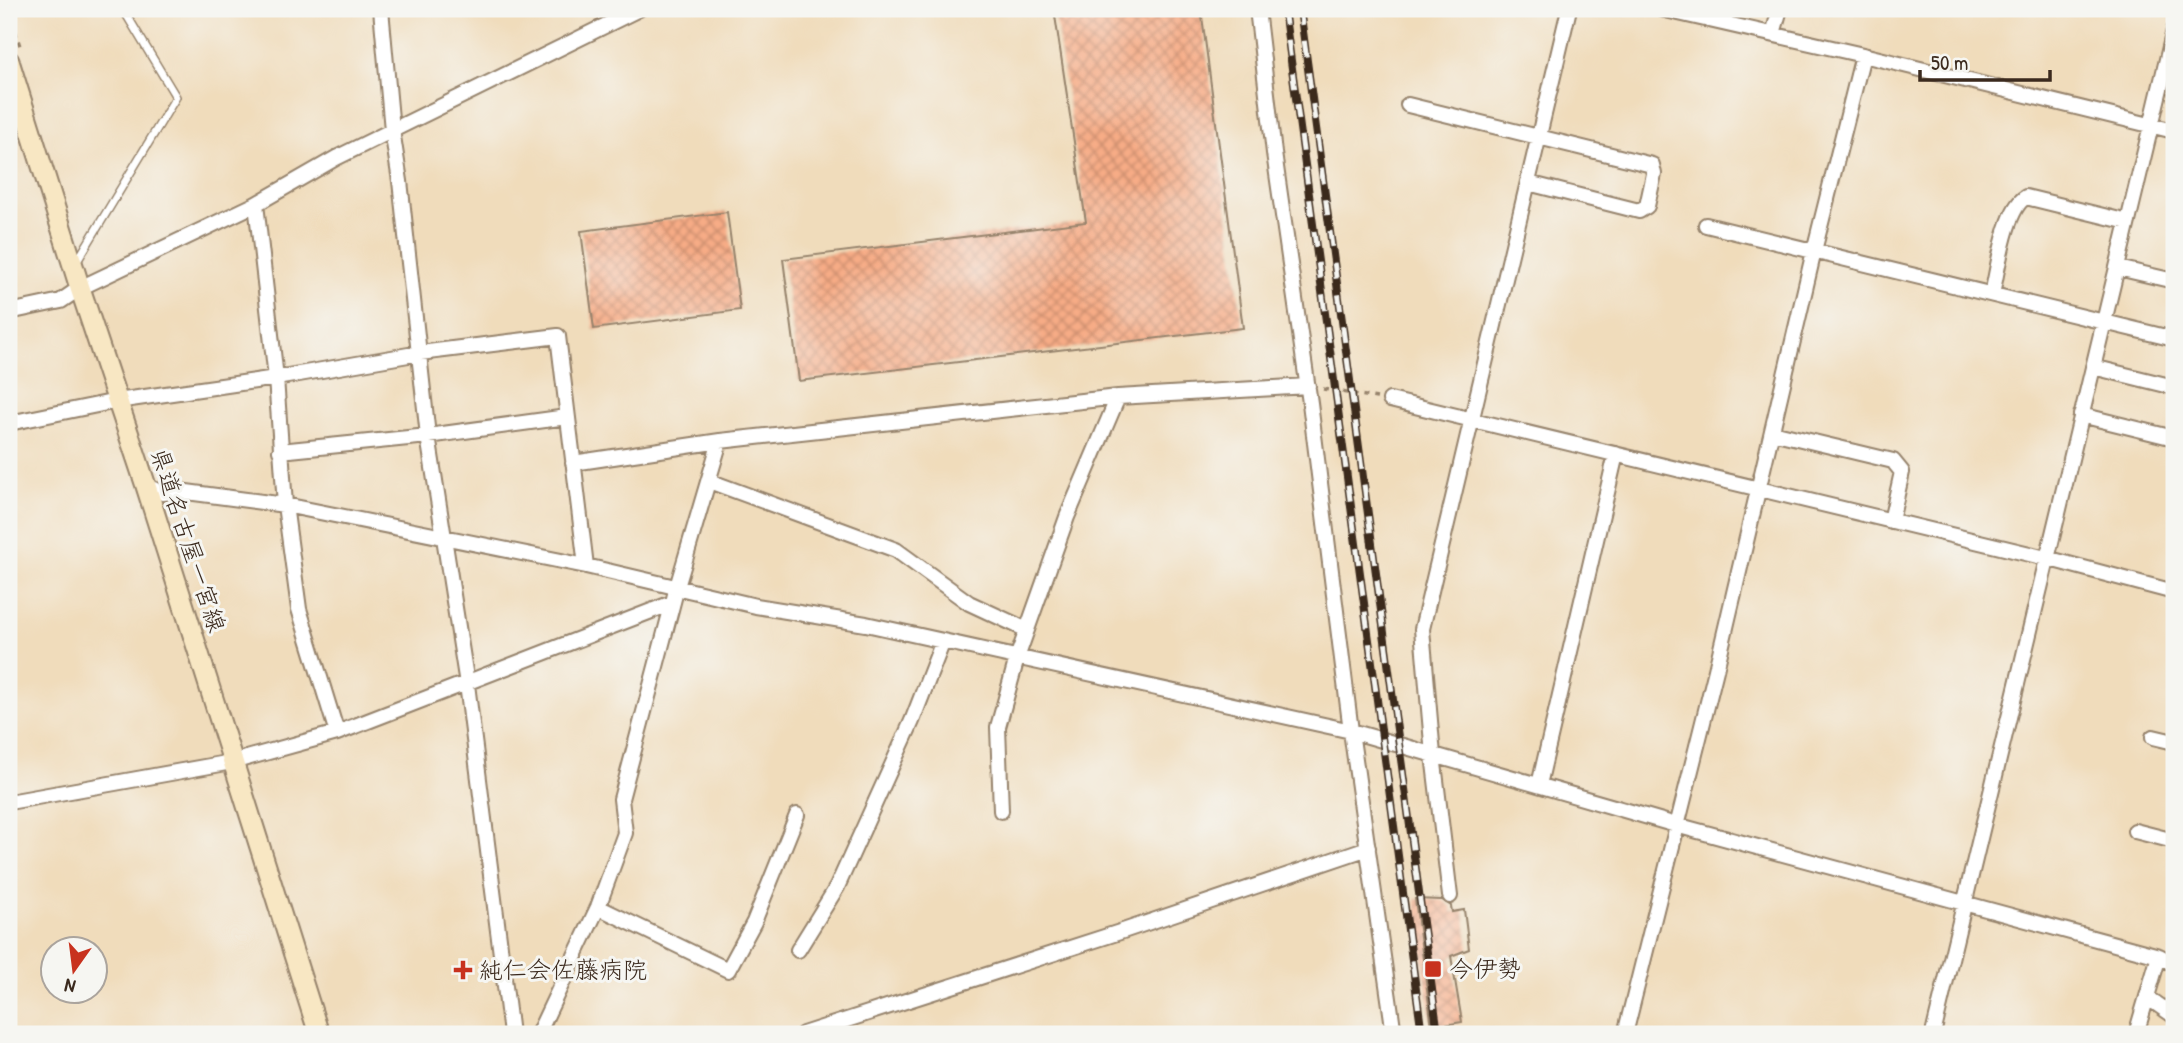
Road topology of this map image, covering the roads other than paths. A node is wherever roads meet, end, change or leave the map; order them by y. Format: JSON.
{"nodes":[{"id":1,"x":123,"y":9,"type":"edge"},
{"id":2,"x":381,"y":9,"type":"edge"},
{"id":3,"x":639,"y":9,"type":"edge"},
{"id":4,"x":1257,"y":9,"type":"edge"},
{"id":5,"x":1569,"y":9,"type":"edge"},
{"id":6,"x":1661,"y":9,"type":"edge"},
{"id":7,"x":1780,"y":9,"type":"edge"},
{"id":8,"x":2174,"y":30,"type":"edge"},
{"id":9,"x":1773,"y":34,"type":"junction"},
{"id":10,"x":1863,"y":55,"type":"junction"},
{"id":11,"x":9,"y":61,"type":"edge"},
{"id":12,"x":1408,"y":105,"type":"dead end"},
{"id":13,"x":2150,"y":126,"type":"junction"},
{"id":14,"x":392,"y":130,"type":"junction"},
{"id":15,"x":2174,"y":131,"type":"edge"},
{"id":16,"x":1538,"y":138,"type":"junction"},
{"id":17,"x":1528,"y":183,"type":"junction"},
{"id":18,"x":256,"y":204,"type":"junction"},
{"id":19,"x":2128,"y":222,"type":"junction"},
{"id":20,"x":1706,"y":225,"type":"dead end"},
{"id":21,"x":1814,"y":251,"type":"junction"},
{"id":22,"x":74,"y":267,"type":"junction"},
{"id":23,"x":2118,"y":268,"type":"junction"},
{"id":24,"x":2174,"y":281,"type":"edge"},
{"id":25,"x":80,"y":288,"type":"junction"},
{"id":26,"x":1992,"y":295,"type":"junction"},
{"id":27,"x":9,"y":312,"type":"edge"},
{"id":28,"x":2104,"y":321,"type":"junction"},
{"id":29,"x":2174,"y":339,"type":"edge"},
{"id":30,"x":420,"y":354,"type":"junction"},
{"id":31,"x":2093,"y":367,"type":"junction"},
{"id":32,"x":276,"y":378,"type":"junction"},
{"id":33,"x":1308,"y":386,"type":"junction"},
{"id":34,"x":2174,"y":387,"type":"edge"},
{"id":35,"x":1118,"y":397,"type":"junction"},
{"id":36,"x":1390,"y":400,"type":"road end"},
{"id":37,"x":117,"y":401,"type":"junction"},
{"id":38,"x":2081,"y":415,"type":"junction"},
{"id":39,"x":567,"y":417,"type":"junction"},
{"id":40,"x":1471,"y":418,"type":"junction"},
{"id":41,"x":9,"y":423,"type":"edge"},
{"id":42,"x":1772,"y":432,"type":"junction"},
{"id":43,"x":428,"y":436,"type":"junction"},
{"id":44,"x":2174,"y":438,"type":"edge"},
{"id":45,"x":720,"y":441,"type":"junction"},
{"id":46,"x":280,"y":451,"type":"junction"},
{"id":47,"x":1616,"y":454,"type":"junction"},
{"id":48,"x":573,"y":463,"type":"junction"},
{"id":49,"x":709,"y":481,"type":"junction"},
{"id":50,"x":146,"y":486,"type":"junction"},
{"id":51,"x":1759,"y":488,"type":"junction"},
{"id":52,"x":285,"y":505,"type":"junction"},
{"id":53,"x":1891,"y":521,"type":"junction"},
{"id":54,"x":443,"y":538,"type":"junction"},
{"id":55,"x":2046,"y":558,"type":"junction"},
{"id":56,"x":586,"y":566,"type":"junction"},
{"id":57,"x":677,"y":587,"type":"junction"},
{"id":58,"x":2174,"y":592,"type":"edge"},
{"id":59,"x":673,"y":604,"type":"junction"},
{"id":60,"x":1027,"y":630,"type":"junction"},
{"id":61,"x":943,"y":641,"type":"junction"},
{"id":62,"x":1017,"y":658,"type":"junction"},
{"id":63,"x":467,"y":684,"type":"junction"},
{"id":64,"x":1351,"y":731,"type":"junction"},
{"id":65,"x":337,"y":733,"type":"junction"},
{"id":66,"x":2153,"y":737,"type":"dead end"},
{"id":67,"x":2174,"y":742,"type":"edge"},
{"id":68,"x":1433,"y":755,"type":"junction"},
{"id":69,"x":232,"y":762,"type":"junction"},
{"id":70,"x":1539,"y":785,"type":"junction"},
{"id":71,"x":9,"y":802,"type":"edge"},
{"id":72,"x":1001,"y":811,"type":"dead end"},
{"id":73,"x":797,"y":815,"type":"dead end"},
{"id":74,"x":1676,"y":825,"type":"junction"},
{"id":75,"x":2135,"y":831,"type":"dead end"},
{"id":76,"x":2174,"y":841,"type":"edge"},
{"id":77,"x":1368,"y":848,"type":"junction"},
{"id":78,"x":1450,"y":896,"type":"dead end"},
{"id":79,"x":1964,"y":904,"type":"junction"},
{"id":80,"x":598,"y":907,"type":"junction"},
{"id":81,"x":798,"y":950,"type":"dead end"},
{"id":82,"x":2159,"y":956,"type":"junction"},
{"id":83,"x":2174,"y":964,"type":"edge"},
{"id":84,"x":2147,"y":997,"type":"junction"},
{"id":85,"x":2174,"y":1016,"type":"edge"},
{"id":86,"x":821,"y":1031,"type":"edge"},
{"id":87,"x":318,"y":1034,"type":"edge"},
{"id":88,"x":511,"y":1034,"type":"edge"},
{"id":89,"x":538,"y":1034,"type":"edge"},
{"id":90,"x":803,"y":1034,"type":"edge"},
{"id":91,"x":1394,"y":1034,"type":"edge"},
{"id":92,"x":1625,"y":1034,"type":"edge"},
{"id":93,"x":1933,"y":1034,"type":"edge"},
{"id":94,"x":2136,"y":1034,"type":"edge"}],
"edges":[{"from":1,"to":22,"type":"lane"},
{"from":2,"to":14,"type":"street"},
{"from":3,"to":14,"type":"street"},
{"from":4,"to":33,"type":"street"},
{"from":5,"to":16,"type":"street"},
{"from":6,"to":9,"type":"street"},
{"from":7,"to":9,"type":"street"},
{"from":8,"to":13,"type":"street"},
{"from":9,"to":10,"type":"street"},
{"from":10,"to":13,"type":"street"},
{"from":10,"to":21,"type":"street"},
{"from":11,"to":22,"type":"main road","name":"県道名古屋一宮線"},
{"from":12,"to":16,"type":"street"},
{"from":13,"to":15,"type":"street"},
{"from":13,"to":19,"type":"street"},
{"from":14,"to":18,"type":"street"},
{"from":14,"to":30,"type":"street"},
{"from":16,"to":17,"type":"street"},
{"from":16,"to":17,"type":"street"},
{"from":17,"to":40,"type":"street"},
{"from":18,"to":25,"type":"street"},
{"from":18,"to":32,"type":"street"},
{"from":19,"to":23,"type":"street"},
{"from":19,"to":26,"type":"street"},
{"from":20,"to":21,"type":"street"},
{"from":21,"to":26,"type":"street"},
{"from":21,"to":42,"type":"street"},
{"from":22,"to":25,"type":"main road","name":"県道名古屋一宮線"},
{"from":23,"to":24,"type":"street"},
{"from":23,"to":28,"type":"street"},
{"from":25,"to":27,"type":"street"},
{"from":25,"to":37,"type":"main road","name":"県道名古屋一宮線"},
{"from":26,"to":28,"type":"street"},
{"from":28,"to":29,"type":"street"},
{"from":28,"to":31,"type":"street"},
{"from":30,"to":32,"type":"street"},
{"from":30,"to":39,"type":"street"},
{"from":30,"to":43,"type":"street"},
{"from":31,"to":34,"type":"street"},
{"from":31,"to":38,"type":"street"},
{"from":32,"to":37,"type":"street"},
{"from":32,"to":46,"type":"street"},
{"from":33,"to":35,"type":"street"},
{"from":33,"to":64,"type":"street"},
{"from":35,"to":45,"type":"street"},
{"from":35,"to":60,"type":"street"},
{"from":36,"to":40,"type":"street"},
{"from":37,"to":41,"type":"street"},
{"from":37,"to":50,"type":"main road","name":"県道名古屋一宮線"},
{"from":38,"to":44,"type":"street"},
{"from":38,"to":55,"type":"street"},
{"from":39,"to":43,"type":"street"},
{"from":39,"to":48,"type":"street"},
{"from":40,"to":47,"type":"street"},
{"from":40,"to":68,"type":"street"},
{"from":42,"to":51,"type":"street"},
{"from":42,"to":53,"type":"street"},
{"from":43,"to":46,"type":"street"},
{"from":43,"to":54,"type":"street"},
{"from":45,"to":48,"type":"street"},
{"from":45,"to":49,"type":"street"},
{"from":46,"to":52,"type":"street"},
{"from":47,"to":51,"type":"street"},
{"from":47,"to":70,"type":"street"},
{"from":48,"to":56,"type":"street"},
{"from":49,"to":57,"type":"street"},
{"from":49,"to":60,"type":"street"},
{"from":50,"to":52,"type":"street"},
{"from":50,"to":69,"type":"main road","name":"県道名古屋一宮線"},
{"from":51,"to":53,"type":"street"},
{"from":51,"to":74,"type":"street"},
{"from":52,"to":54,"type":"street"},
{"from":52,"to":65,"type":"street"},
{"from":53,"to":55,"type":"street"},
{"from":54,"to":56,"type":"street"},
{"from":54,"to":63,"type":"street"},
{"from":55,"to":58,"type":"street"},
{"from":55,"to":79,"type":"street"},
{"from":56,"to":57,"type":"street"},
{"from":57,"to":59,"type":"street"},
{"from":57,"to":61,"type":"street"},
{"from":59,"to":63,"type":"street"},
{"from":59,"to":80,"type":"street"},
{"from":60,"to":62,"type":"street"},
{"from":61,"to":62,"type":"street"},
{"from":61,"to":81,"type":"street"},
{"from":62,"to":64,"type":"street"},
{"from":62,"to":72,"type":"street"},
{"from":63,"to":65,"type":"street"},
{"from":63,"to":88,"type":"street"},
{"from":64,"to":68,"type":"street"},
{"from":64,"to":77,"type":"street"},
{"from":65,"to":69,"type":"street"},
{"from":66,"to":67,"type":"street"},
{"from":68,"to":70,"type":"street"},
{"from":68,"to":78,"type":"street"},
{"from":69,"to":71,"type":"street"},
{"from":69,"to":87,"type":"main road","name":"県道名古屋一宮線"},
{"from":70,"to":74,"type":"street"},
{"from":73,"to":80,"type":"street"},
{"from":74,"to":79,"type":"street"},
{"from":74,"to":92,"type":"street"},
{"from":75,"to":76,"type":"street"},
{"from":77,"to":86,"type":"street"},
{"from":77,"to":91,"type":"street"},
{"from":79,"to":82,"type":"street"},
{"from":79,"to":93,"type":"street"},
{"from":80,"to":89,"type":"street"},
{"from":82,"to":83,"type":"street"},
{"from":82,"to":84,"type":"street"},
{"from":84,"to":85,"type":"street"},
{"from":84,"to":94,"type":"street"},
{"from":86,"to":90,"type":"street"}]}
